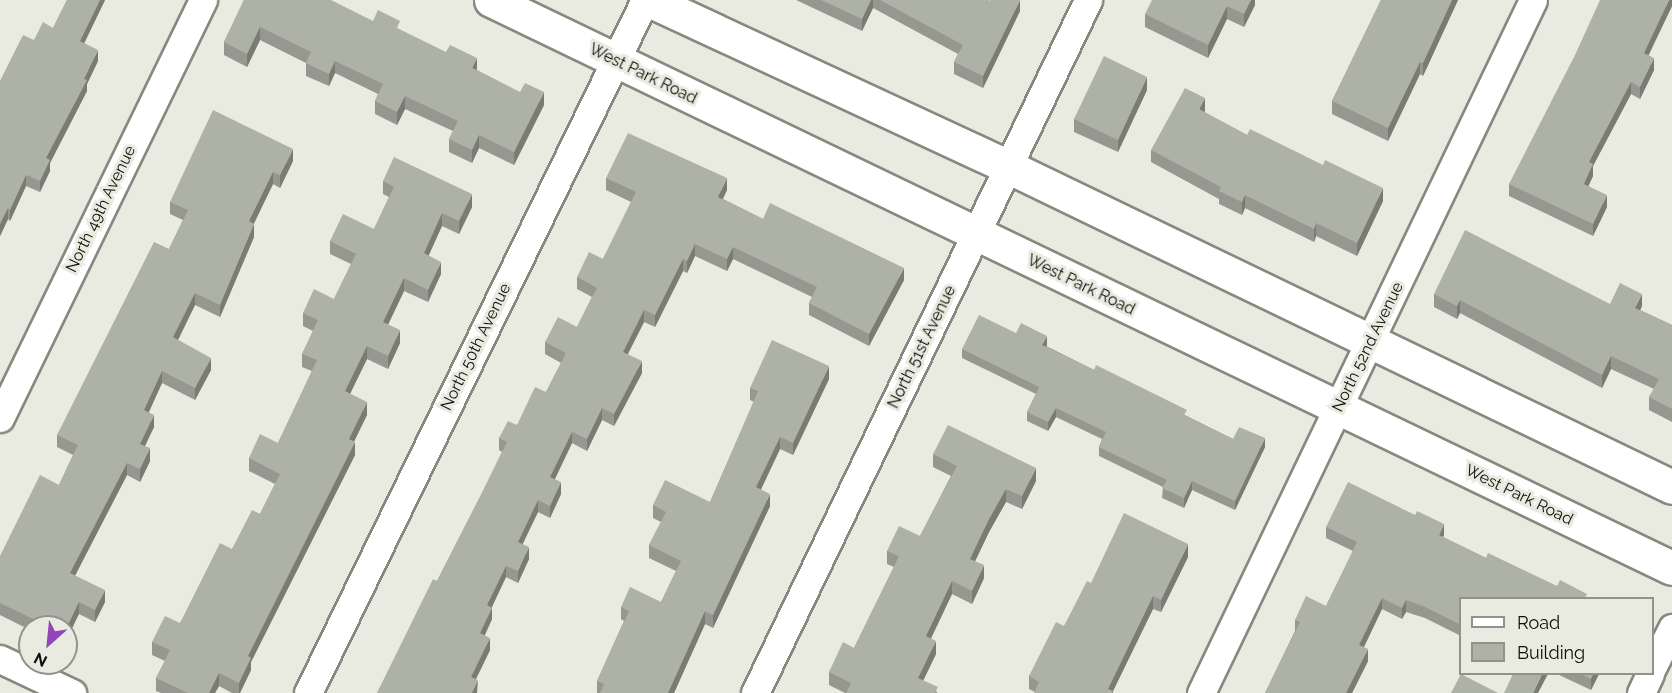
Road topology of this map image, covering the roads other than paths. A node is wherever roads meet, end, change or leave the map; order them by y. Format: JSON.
{"nodes":[{"id":1,"x":203,"y":0,"type":"edge"},
{"id":2,"x":490,"y":0,"type":"edge"},
{"id":3,"x":647,"y":0,"type":"edge"},
{"id":4,"x":1088,"y":0,"type":"edge"},
{"id":5,"x":1533,"y":0,"type":"edge"},
{"id":6,"x":615,"y":61,"type":"junction"},
{"id":7,"x":1010,"y":167,"type":"junction"},
{"id":8,"x":976,"y":235,"type":"junction"},
{"id":9,"x":1370,"y":342,"type":"junction"},
{"id":10,"x":1338,"y":408,"type":"junction"},
{"id":11,"x":0,"y":418,"type":"edge"},
{"id":12,"x":1672,"y":487,"type":"edge"},
{"id":13,"x":1672,"y":568,"type":"edge"},
{"id":14,"x":1672,"y":628,"type":"edge"},
{"id":15,"x":0,"y":659,"type":"edge"},
{"id":16,"x":1654,"y":666,"type":"edge"},
{"id":17,"x":1650,"y":675,"type":"edge"},
{"id":18,"x":72,"y":693,"type":"edge"},
{"id":19,"x":308,"y":693,"type":"edge"},
{"id":20,"x":755,"y":693,"type":"edge"},
{"id":21,"x":1201,"y":693,"type":"edge"},
{"id":22,"x":1641,"y":693,"type":"edge"}],
"edges":[{"from":1,"to":11,"type":"street","name":"North 49th Avenue"},
{"from":2,"to":6,"type":"street","name":"West Park Road"},
{"from":3,"to":6,"type":"street","name":"North 50th Avenue"},
{"from":3,"to":7,"type":"street"},
{"from":4,"to":7,"type":"street","name":"North 51st Avenue"},
{"from":5,"to":9,"type":"street","name":"North 52nd Avenue"},
{"from":6,"to":8,"type":"street","name":"West Park Road"},
{"from":6,"to":19,"type":"street","name":"North 50th Avenue"},
{"from":7,"to":8,"type":"street","name":"North 51st Avenue"},
{"from":7,"to":9,"type":"street"},
{"from":8,"to":10,"type":"street","name":"West Park Road"},
{"from":8,"to":20,"type":"street","name":"North 51st Avenue"},
{"from":9,"to":10,"type":"street","name":"North 52nd Avenue"},
{"from":9,"to":12,"type":"street"},
{"from":10,"to":13,"type":"street","name":"West Park Road"},
{"from":10,"to":21,"type":"street","name":"North 52nd Avenue"},
{"from":14,"to":16,"type":"street"},
{"from":15,"to":18,"type":"street"},
{"from":17,"to":22,"type":"street"}]}
